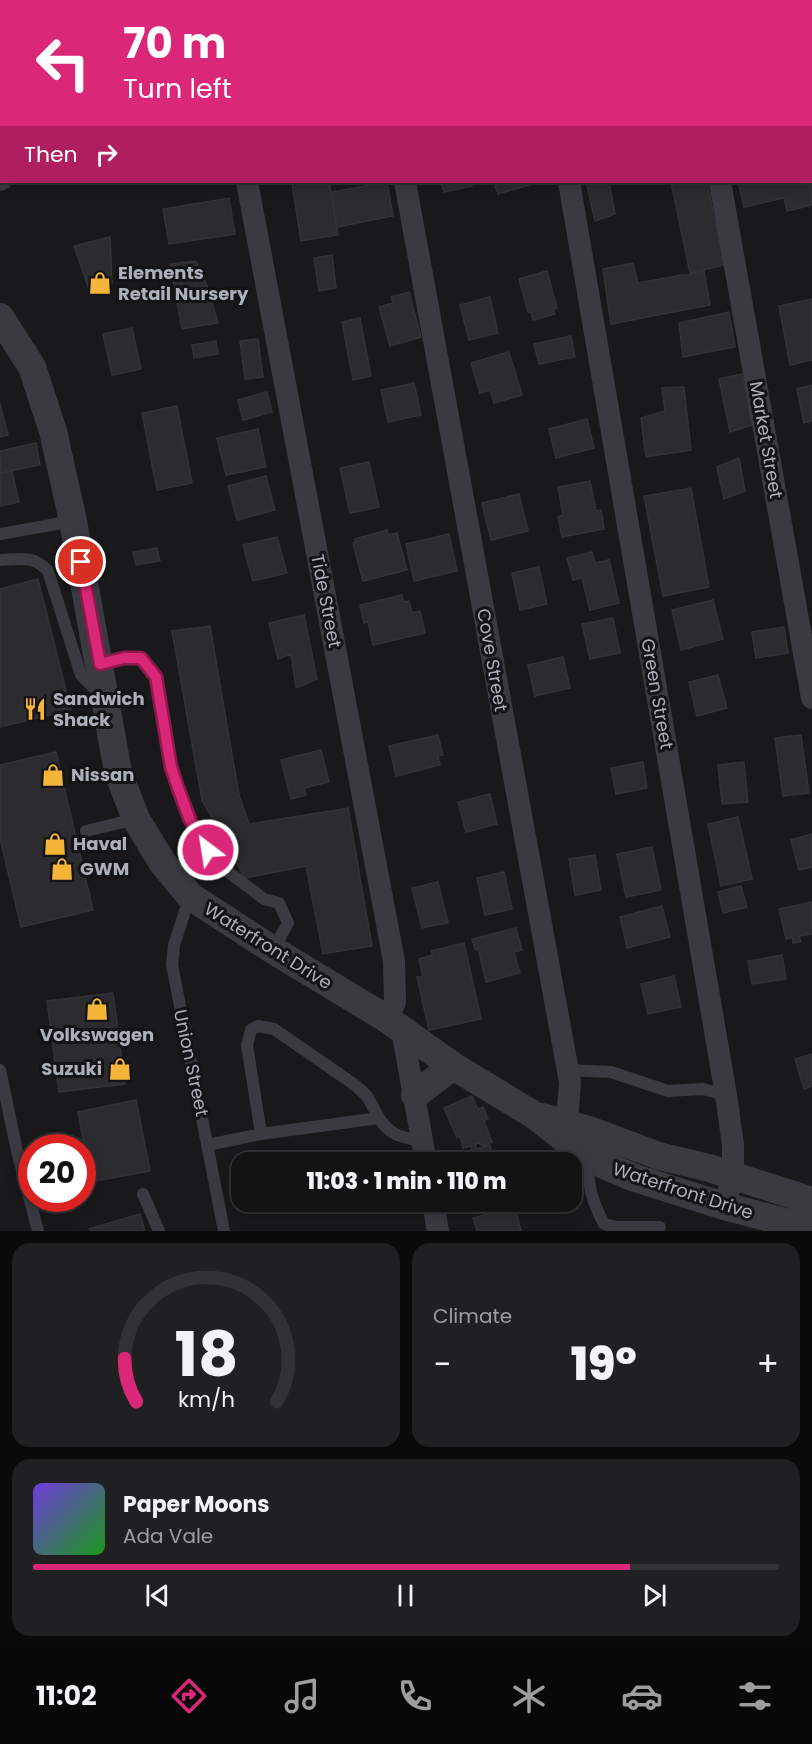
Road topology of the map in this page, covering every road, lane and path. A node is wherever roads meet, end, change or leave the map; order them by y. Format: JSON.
{"nodes":[{"id":1,"x":247,"y":183,"type":"edge"},
{"id":2,"x":405,"y":183,"type":"edge"},
{"id":3,"x":569,"y":183,"type":"edge"},
{"id":4,"x":720,"y":183,"type":"edge"},
{"id":5,"x":0,"y":317,"type":"edge"},
{"id":6,"x":73,"y":521,"type":"junction"},
{"id":7,"x":0,"y":534,"type":"edge"},
{"id":8,"x":0,"y":560,"type":"edge"},
{"id":9,"x":101,"y":676,"type":"junction"},
{"id":10,"x":812,"y":698,"type":"edge"},
{"id":11,"x":136,"y":819,"type":"junction"},
{"id":12,"x":86,"y":831,"type":"dead end"},
{"id":13,"x":190,"y":896,"type":"junction"},
{"id":14,"x":273,"y":950,"type":"junction"},
{"id":15,"x":394,"y":1024,"type":"junction"},
{"id":16,"x":453,"y":1066,"type":"junction"},
{"id":17,"x":0,"y":1070,"type":"edge"},
{"id":18,"x":567,"y":1070,"type":"junction"},
{"id":19,"x":415,"y":1095,"type":"junction"},
{"id":20,"x":726,"y":1095,"type":"junction"},
{"id":21,"x":379,"y":1118,"type":"junction"},
{"id":22,"x":564,"y":1130,"type":"junction"},
{"id":23,"x":261,"y":1134,"type":"junction"},
{"id":24,"x":207,"y":1145,"type":"junction"},
{"id":25,"x":594,"y":1146,"type":"junction"},
{"id":26,"x":424,"y":1152,"type":"edge"},
{"id":27,"x":733,"y":1176,"type":"junction"},
{"id":28,"x":142,"y":1194,"type":"dead end"},
{"id":29,"x":812,"y":1201,"type":"edge"},
{"id":30,"x":724,"y":1206,"type":"junction"},
{"id":31,"x":435,"y":1212,"type":"edge"},
{"id":32,"x":660,"y":1227,"type":"dead end"},
{"id":33,"x":812,"y":1229,"type":"edge"},
{"id":34,"x":39,"y":1231,"type":"edge"},
{"id":35,"x":159,"y":1231,"type":"edge"},
{"id":36,"x":224,"y":1231,"type":"edge"},
{"id":37,"x":438,"y":1231,"type":"edge"}],
"edges":[{"from":1,"to":15,"type":"street","name":"Tide Street"},
{"from":2,"to":18,"type":"street","name":"Cove Street"},
{"from":3,"to":20,"type":"street","name":"Green Street"},
{"from":4,"to":10,"type":"street","name":"Market Street"},
{"from":5,"to":6,"type":"street","name":"Waterfront Drive"},
{"from":6,"to":7,"type":"lane"},
{"from":6,"to":9,"type":"street","name":"Waterfront Drive"},
{"from":8,"to":9,"type":"lane"},
{"from":9,"to":11,"type":"street","name":"Waterfront Drive"},
{"from":9,"to":14,"type":"lane"},
{"from":11,"to":12,"type":"lane"},
{"from":11,"to":13,"type":"street","name":"Waterfront Drive"},
{"from":13,"to":14,"type":"street","name":"Waterfront Drive"},
{"from":13,"to":24,"type":"lane","name":"Union Street"},
{"from":14,"to":15,"type":"street","name":"Waterfront Drive"},
{"from":15,"to":16,"type":"street","name":"Waterfront Drive"},
{"from":15,"to":19,"type":"street","name":"Tide Street"},
{"from":16,"to":19,"type":"street"},
{"from":16,"to":22,"type":"street","name":"Waterfront Drive"},
{"from":17,"to":34,"type":"lane"},
{"from":18,"to":20,"type":"lane"},
{"from":18,"to":22,"type":"street","name":"Cove Street"},
{"from":19,"to":26,"type":"street","name":"Tide Street"},
{"from":20,"to":27,"type":"street","name":"Green Street"},
{"from":21,"to":23,"type":"lane"},
{"from":21,"to":23,"type":"lane"},
{"from":21,"to":26,"type":"lane"},
{"from":22,"to":25,"type":"street","name":"Waterfront Drive"},
{"from":23,"to":24,"type":"lane"},
{"from":24,"to":36,"type":"lane","name":"Union Street"},
{"from":25,"to":27,"type":"street","name":"Waterfront Drive"},
{"from":25,"to":30,"type":"street","name":"Waterfront Drive"},
{"from":25,"to":32,"type":"lane"},
{"from":27,"to":29,"type":"street","name":"Waterfront Drive"},
{"from":27,"to":30,"type":"street","name":"Green Street"},
{"from":28,"to":35,"type":"lane"},
{"from":30,"to":33,"type":"street","name":"Waterfront Drive"},
{"from":31,"to":37,"type":"street"}]}
